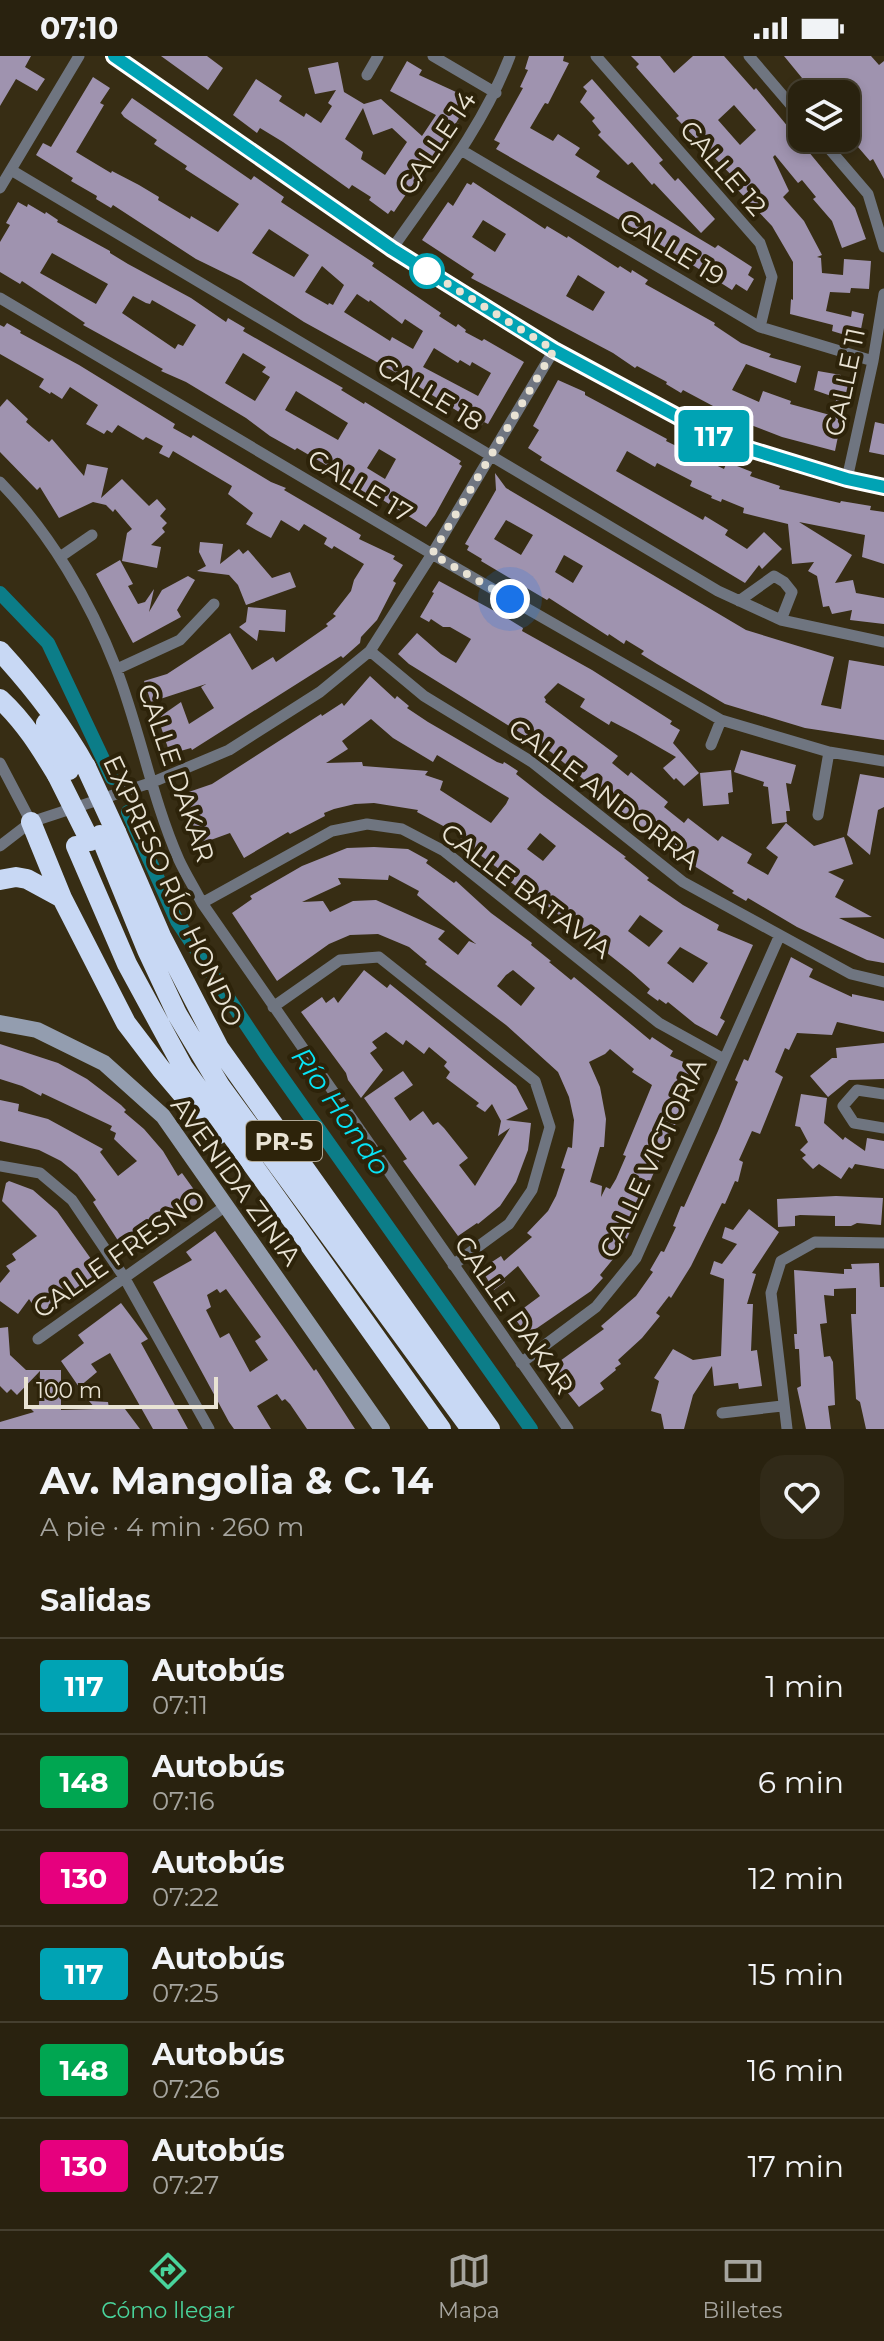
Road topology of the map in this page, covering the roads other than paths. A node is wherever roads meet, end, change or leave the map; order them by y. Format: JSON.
{"nodes":[{"id":1,"x":79,"y":56,"type":"edge"},
{"id":2,"x":114,"y":56,"type":"edge"},
{"id":3,"x":378,"y":56,"type":"edge"},
{"id":4,"x":433,"y":56,"type":"edge"},
{"id":5,"x":510,"y":56,"type":"edge"},
{"id":6,"x":596,"y":56,"type":"edge"},
{"id":7,"x":749,"y":56,"type":"edge"},
{"id":8,"x":367,"y":75,"type":"dead end"},
{"id":9,"x":496,"y":93,"type":"junction"},
{"id":10,"x":788,"y":102,"type":"edge"},
{"id":11,"x":461,"y":150,"type":"junction"},
{"id":12,"x":832,"y":152,"type":"edge"},
{"id":13,"x":11,"y":170,"type":"junction"},
{"id":14,"x":0,"y":188,"type":"edge"},
{"id":15,"x":884,"y":247,"type":"edge"},
{"id":16,"x":392,"y":249,"type":"junction"},
{"id":17,"x":884,"y":294,"type":"edge"},
{"id":18,"x":0,"y":298,"type":"edge"},
{"id":19,"x":760,"y":327,"type":"junction"},
{"id":20,"x":554,"y":350,"type":"junction"},
{"id":21,"x":873,"y":361,"type":"junction"},
{"id":22,"x":490,"y":455,"type":"junction"},
{"id":23,"x":847,"y":479,"type":"junction"},
{"id":24,"x":0,"y":482,"type":"edge"},
{"id":25,"x":884,"y":487,"type":"edge"},
{"id":26,"x":92,"y":535,"type":"dead end"},
{"id":27,"x":432,"y":554,"type":"junction"},
{"id":28,"x":60,"y":557,"type":"junction"},
{"id":29,"x":739,"y":601,"type":"junction"},
{"id":30,"x":214,"y":604,"type":"dead end"},
{"id":31,"x":781,"y":620,"type":"junction"},
{"id":32,"x":884,"y":642,"type":"edge"},
{"id":33,"x":370,"y":651,"type":"junction"},
{"id":34,"x":5,"y":656,"type":"edge"},
{"id":35,"x":117,"y":669,"type":"junction"},
{"id":36,"x":0,"y":701,"type":"edge"},
{"id":37,"x":721,"y":720,"type":"junction"},
{"id":38,"x":711,"y":745,"type":"dead end"},
{"id":39,"x":829,"y":752,"type":"junction"},
{"id":40,"x":884,"y":761,"type":"edge"},
{"id":41,"x":0,"y":763,"type":"edge"},
{"id":42,"x":64,"y":773,"type":"junction"},
{"id":43,"x":153,"y":782,"type":"junction"},
{"id":44,"x":818,"y":815,"type":"dead end"},
{"id":45,"x":31,"y":822,"type":"junction"},
{"id":46,"x":96,"y":838,"type":"junction"},
{"id":47,"x":0,"y":846,"type":"edge"},
{"id":48,"x":0,"y":880,"type":"edge"},
{"id":49,"x":62,"y":898,"type":"junction"},
{"id":50,"x":202,"y":903,"type":"junction"},
{"id":51,"x":779,"y":937,"type":"junction"},
{"id":52,"x":884,"y":982,"type":"edge"},
{"id":53,"x":273,"y":1007,"type":"junction"},
{"id":54,"x":0,"y":1023,"type":"edge"},
{"id":55,"x":724,"y":1059,"type":"junction"},
{"id":56,"x":884,"y":1094,"type":"edge"},
{"id":57,"x":884,"y":1128,"type":"edge"},
{"id":58,"x":248,"y":1158,"type":"junction"},
{"id":59,"x":0,"y":1166,"type":"edge"},
{"id":60,"x":227,"y":1205,"type":"junction"},
{"id":61,"x":884,"y":1243,"type":"edge"},
{"id":62,"x":453,"y":1265,"type":"junction"},
{"id":63,"x":124,"y":1277,"type":"junction"},
{"id":64,"x":38,"y":1339,"type":"dead end"},
{"id":65,"x":521,"y":1363,"type":"junction"},
{"id":66,"x":782,"y":1406,"type":"junction"},
{"id":67,"x":722,"y":1413,"type":"dead end"},
{"id":68,"x":209,"y":1429,"type":"edge"},
{"id":69,"x":382,"y":1429,"type":"edge"},
{"id":70,"x":441,"y":1429,"type":"edge"},
{"id":71,"x":459,"y":1429,"type":"edge"},
{"id":72,"x":471,"y":1429,"type":"edge"},
{"id":73,"x":490,"y":1429,"type":"edge"},
{"id":74,"x":568,"y":1429,"type":"edge"},
{"id":75,"x":787,"y":1429,"type":"edge"}],
"edges":[{"from":1,"to":13,"type":"street"},
{"from":2,"to":16,"type":"street"},
{"from":3,"to":8,"type":"street"},
{"from":4,"to":9,"type":"street"},
{"from":5,"to":9,"type":"street","name":"CALLE 14"},
{"from":6,"to":19,"type":"street","name":"CALLE 12"},
{"from":7,"to":10,"type":"street"},
{"from":9,"to":11,"type":"street","name":"CALLE 14"},
{"from":11,"to":16,"type":"street","name":"CALLE 14"},
{"from":11,"to":19,"type":"street","name":"CALLE 19"},
{"from":12,"to":15,"type":"street"},
{"from":13,"to":14,"type":"street"},
{"from":13,"to":22,"type":"street","name":"CALLE 18"},
{"from":16,"to":20,"type":"street"},
{"from":17,"to":21,"type":"street","name":"CALLE 11"},
{"from":18,"to":27,"type":"street","name":"CALLE 17"},
{"from":19,"to":21,"type":"street","name":"CALLE 19"},
{"from":20,"to":22,"type":"street"},
{"from":20,"to":23,"type":"street"},
{"from":21,"to":23,"type":"street","name":"CALLE 11"},
{"from":22,"to":27,"type":"street"},
{"from":22,"to":29,"type":"street","name":"CALLE 18"},
{"from":23,"to":25,"type":"street"},
{"from":24,"to":28,"type":"street","name":"CALLE DAKAR"},
{"from":26,"to":28,"type":"street"},
{"from":27,"to":33,"type":"street"},
{"from":27,"to":37,"type":"street","name":"CALLE 17"},
{"from":28,"to":35,"type":"street","name":"CALLE DAKAR"},
{"from":29,"to":31,"type":"street","name":"CALLE 18"},
{"from":29,"to":31,"type":"street"},
{"from":30,"to":35,"type":"street"},
{"from":31,"to":32,"type":"street","name":"CALLE 18"},
{"from":33,"to":43,"type":"street"},
{"from":33,"to":51,"type":"street","name":"CALLE ANDORRA"},
{"from":34,"to":42,"type":"highway","name":"EXPRESO RÍO HONDO","number":"PR-5"},
{"from":35,"to":43,"type":"street","name":"CALLE DAKAR"},
{"from":36,"to":42,"type":"highway","name":"EXPRESO RÍO HONDO","number":"PR-5"},
{"from":37,"to":38,"type":"street"},
{"from":37,"to":39,"type":"street","name":"CALLE 17"},
{"from":39,"to":40,"type":"street","name":"CALLE 17"},
{"from":39,"to":44,"type":"street"},
{"from":41,"to":45,"type":"street"},
{"from":42,"to":46,"type":"highway","name":"EXPRESO RÍO HONDO","number":"PR-5","bridge":true},
{"from":42,"to":46,"type":"highway","name":"EXPRESO RÍO HONDO","number":"PR-5"},
{"from":43,"to":45,"type":"street"},
{"from":43,"to":50,"type":"street","name":"CALLE DAKAR"},
{"from":45,"to":47,"type":"street"},
{"from":45,"to":49,"type":"highway"},
{"from":46,"to":58,"type":"highway","name":"EXPRESO RÍO HONDO","number":"PR-5"},
{"from":46,"to":71,"type":"highway"},
{"from":46,"to":72,"type":"highway"},
{"from":46,"to":73,"type":"highway","name":"EXPRESO RÍO HONDO","number":"PR-5"},
{"from":48,"to":49,"type":"highway"},
{"from":49,"to":58,"type":"highway"},
{"from":50,"to":53,"type":"street","name":"CALLE DAKAR"},
{"from":50,"to":55,"type":"street","name":"CALLE BATAVIA"},
{"from":51,"to":52,"type":"street","name":"CALLE ANDORRA"},
{"from":51,"to":55,"type":"street","name":"CALLE VICTORIA"},
{"from":53,"to":62,"type":"street","name":"CALLE DAKAR"},
{"from":53,"to":62,"type":"street"},
{"from":54,"to":60,"type":"street","name":"AVENIDA ZINIA"},
{"from":55,"to":65,"type":"street","name":"CALLE VICTORIA"},
{"from":56,"to":57,"type":"street"},
{"from":58,"to":70,"type":"highway","name":"EXPRESO RÍO HONDO","number":"PR-5"},
{"from":59,"to":63,"type":"street"},
{"from":60,"to":63,"type":"street","name":"CALLE FRESNO"},
{"from":60,"to":69,"type":"street","name":"AVENIDA ZINIA"},
{"from":61,"to":66,"type":"street"},
{"from":62,"to":65,"type":"street","name":"CALLE DAKAR"},
{"from":63,"to":64,"type":"street","name":"CALLE FRESNO"},
{"from":63,"to":68,"type":"street"},
{"from":65,"to":74,"type":"street","name":"CALLE DAKAR"},
{"from":66,"to":67,"type":"street"},
{"from":66,"to":75,"type":"street"}]}
